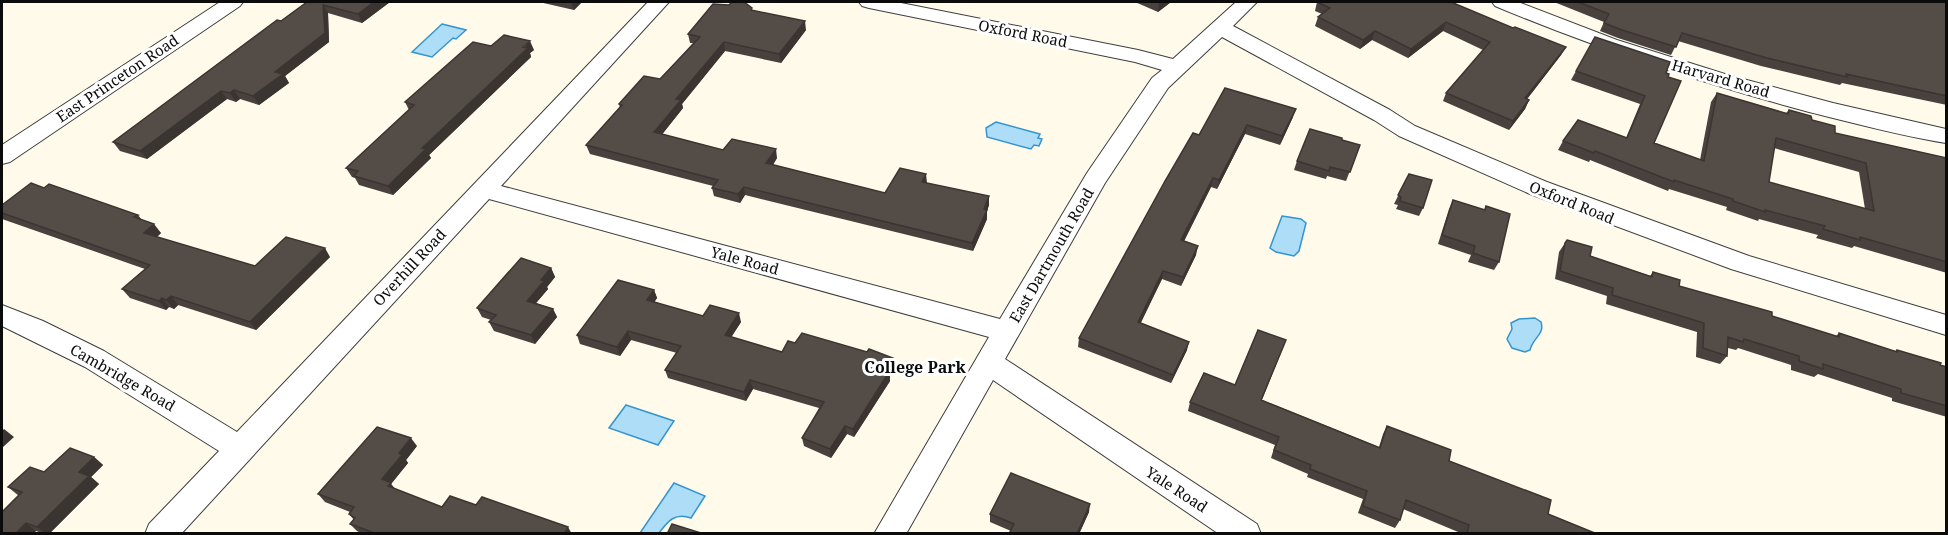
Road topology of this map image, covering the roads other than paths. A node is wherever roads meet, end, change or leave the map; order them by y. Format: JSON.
{"nodes":[{"id":1,"x":233,"y":2,"type":"edge"},
{"id":2,"x":659,"y":2,"type":"edge"},
{"id":3,"x":869,"y":2,"type":"edge"},
{"id":4,"x":1246,"y":2,"type":"edge"},
{"id":5,"x":1502,"y":2,"type":"edge"},
{"id":6,"x":1219,"y":27,"type":"junction"},
{"id":7,"x":1176,"y":66,"type":"junction"},
{"id":8,"x":1947,"y":136,"type":"edge"},
{"id":9,"x":2,"y":156,"type":"edge"},
{"id":10,"x":482,"y":189,"type":"junction"},
{"id":11,"x":2,"y":315,"type":"edge"},
{"id":12,"x":1947,"y":325,"type":"edge"},
{"id":13,"x":1007,"y":331,"type":"junction"},
{"id":14,"x":989,"y":364,"type":"junction"},
{"id":15,"x":239,"y":449,"type":"junction"},
{"id":16,"x":160,"y":534,"type":"edge"},
{"id":17,"x":889,"y":534,"type":"edge"},
{"id":18,"x":1246,"y":534,"type":"edge"}],
"edges":[{"from":1,"to":9,"type":"street","name":"East Princeton Road"},
{"from":2,"to":10,"type":"street","name":"Overhill Road"},
{"from":3,"to":7,"type":"street","name":"Oxford Road"},
{"from":4,"to":6,"type":"street","name":"East Dartmouth Road"},
{"from":5,"to":8,"type":"street","name":"Harvard Road"},
{"from":6,"to":7,"type":"street","name":"East Dartmouth Road"},
{"from":6,"to":12,"type":"street","name":"Oxford Road"},
{"from":7,"to":13,"type":"street","name":"East Dartmouth Road"},
{"from":10,"to":13,"type":"street","name":"Yale Road"},
{"from":10,"to":15,"type":"street","name":"Overhill Road"},
{"from":11,"to":15,"type":"street","name":"Cambridge Road"},
{"from":13,"to":14,"type":"street","name":"East Dartmouth Road"},
{"from":14,"to":17,"type":"street","name":"East Dartmouth Road"},
{"from":14,"to":18,"type":"street","name":"Yale Road"},
{"from":15,"to":16,"type":"street","name":"Overhill Road"}]}
